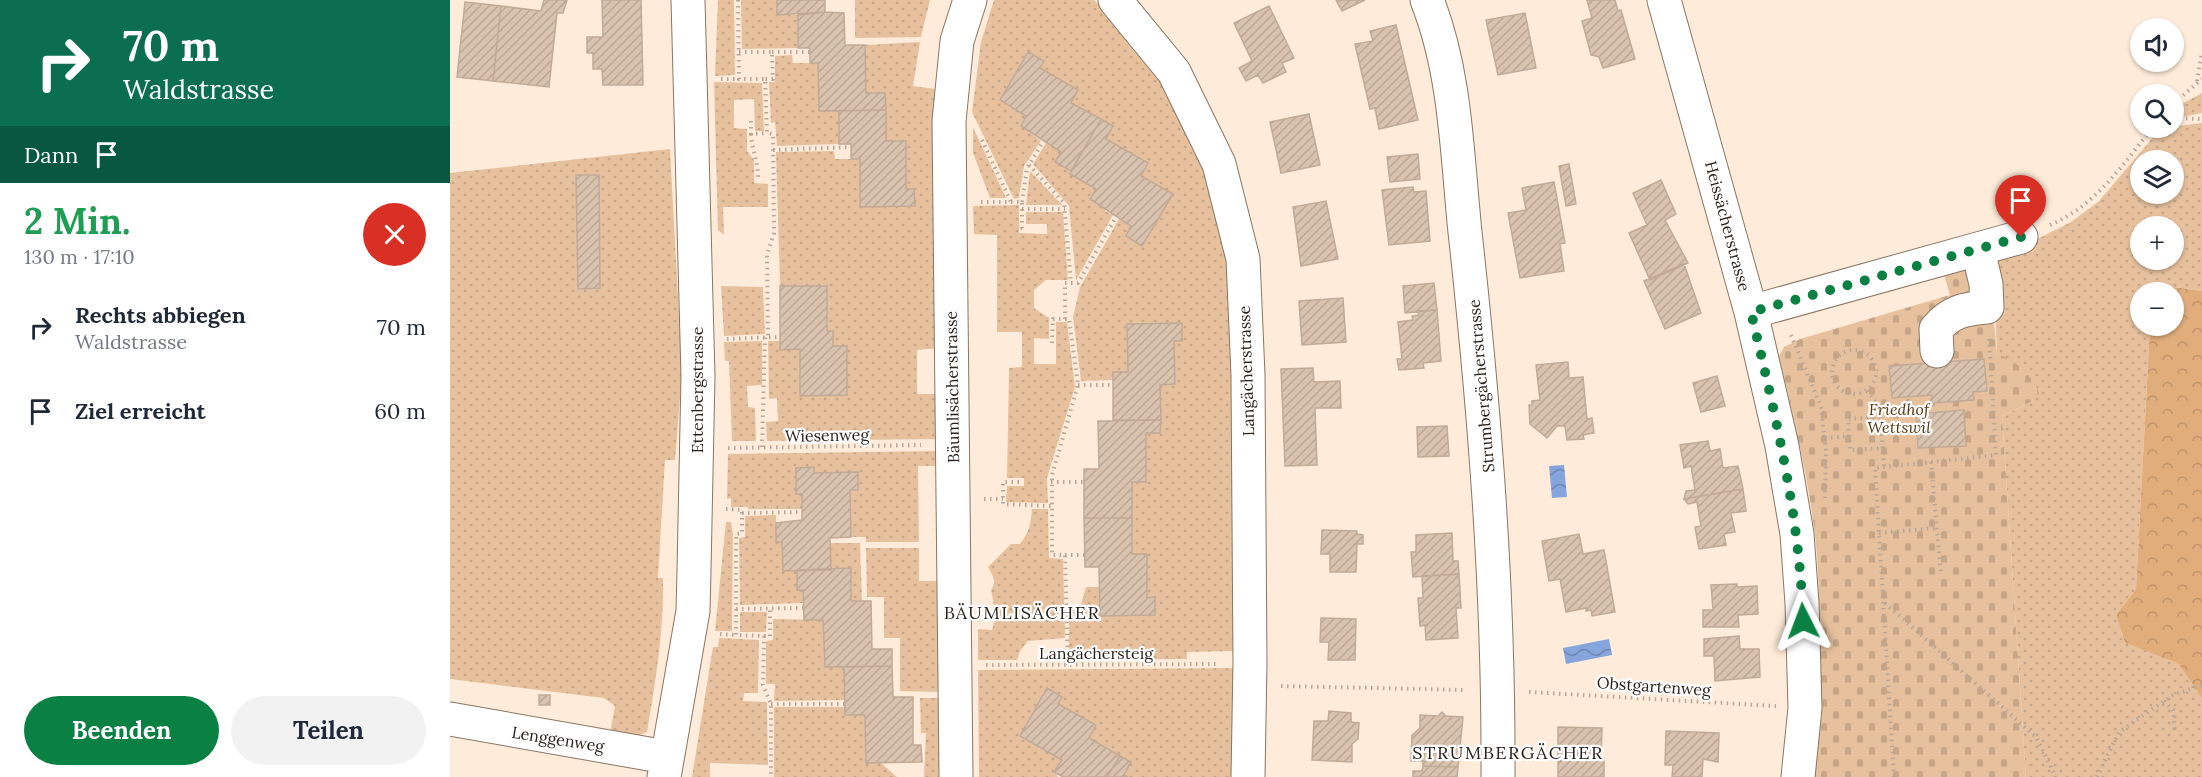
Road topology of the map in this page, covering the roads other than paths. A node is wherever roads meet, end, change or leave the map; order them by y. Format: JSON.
{"nodes":[{"id":1,"x":688,"y":0,"type":"edge"},
{"id":2,"x":970,"y":0,"type":"edge"},
{"id":3,"x":1115,"y":0,"type":"edge"},
{"id":4,"x":1427,"y":0,"type":"edge"},
{"id":5,"x":1664,"y":0,"type":"edge"},
{"id":6,"x":2021,"y":237,"type":"road end"},
{"id":7,"x":1978,"y":250,"type":"junction"},
{"id":8,"x":1766,"y":309,"type":"junction"},
{"id":9,"x":1937,"y":351,"type":"dead end"},
{"id":10,"x":450,"y":719,"type":"edge"},
{"id":11,"x":665,"y":767,"type":"edge"},
{"id":12,"x":956,"y":777,"type":"edge"},
{"id":13,"x":1248,"y":777,"type":"edge"},
{"id":14,"x":1498,"y":777,"type":"edge"},
{"id":15,"x":1798,"y":777,"type":"edge"}],
"edges":[{"from":1,"to":11,"type":"street","name":"Ettenbergstrasse"},
{"from":2,"to":12,"type":"street","name":"Bäumlisächerstrasse"},
{"from":3,"to":13,"type":"street","name":"Langächerstrasse"},
{"from":4,"to":14,"type":"street","name":"Strumbergächerstrasse"},
{"from":5,"to":8,"type":"street","name":"Heissächerstrasse"},
{"from":6,"to":7,"type":"street"},
{"from":7,"to":8,"type":"street"},
{"from":7,"to":9,"type":"street"},
{"from":8,"to":15,"type":"street","name":"Heissächerstrasse"},
{"from":10,"to":11,"type":"street","name":"Lenggenweg"}]}
